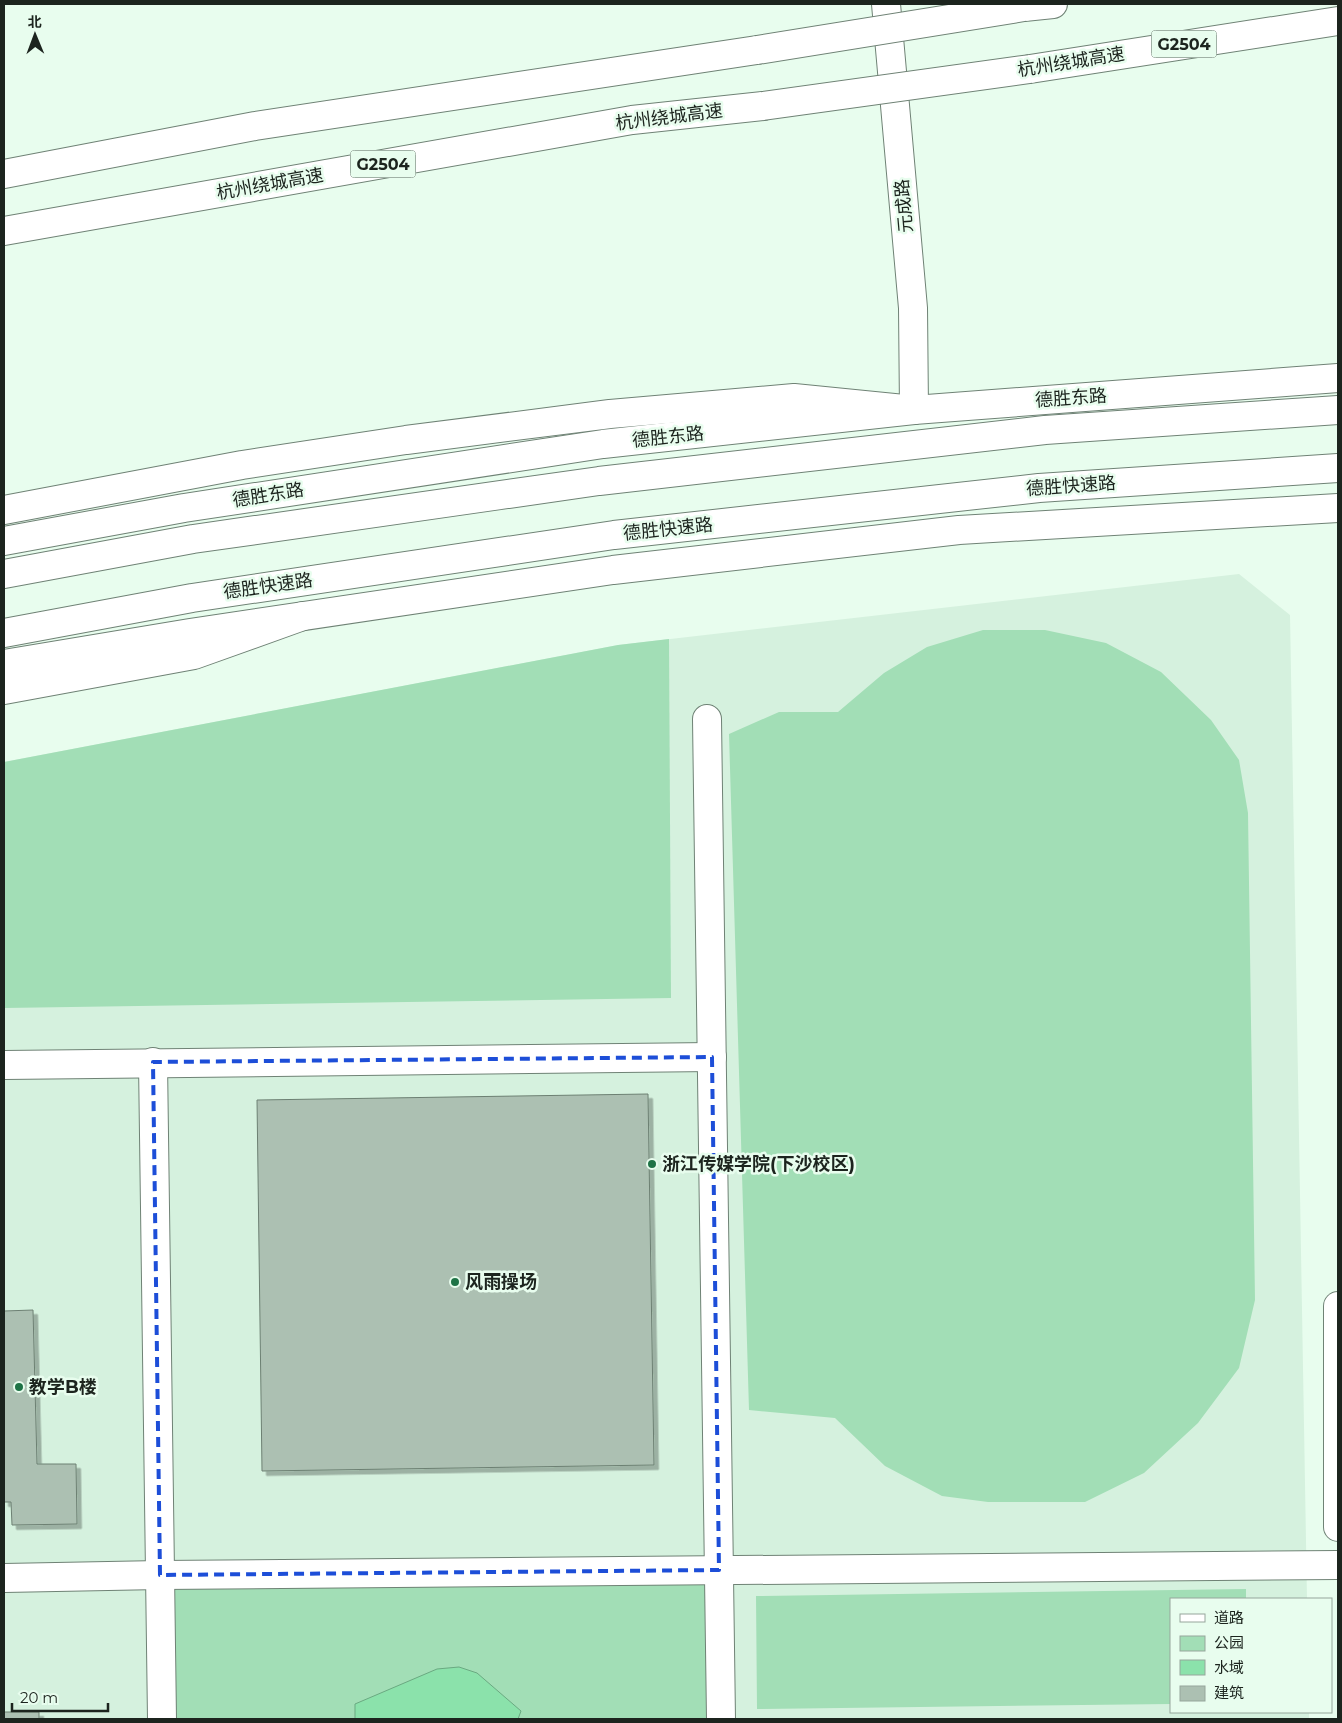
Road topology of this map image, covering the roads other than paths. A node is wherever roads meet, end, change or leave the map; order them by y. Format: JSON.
{"nodes":[{"id":1,"x":886,"y":4,"type":"edge"},
{"id":2,"x":1053,"y":4,"type":"edge"},
{"id":3,"x":1338,"y":21,"type":"edge"},
{"id":4,"x":4,"y":174,"type":"edge"},
{"id":5,"x":4,"y":231,"type":"edge"},
{"id":6,"x":1338,"y":378,"type":"edge"},
{"id":7,"x":914,"y":410,"type":"junction"},
{"id":8,"x":1338,"y":410,"type":"edge"},
{"id":9,"x":1338,"y":468,"type":"edge"},
{"id":10,"x":1338,"y":508,"type":"edge"},
{"id":11,"x":4,"y":510,"type":"edge"},
{"id":12,"x":4,"y":541,"type":"edge"},
{"id":13,"x":4,"y":574,"type":"edge"},
{"id":14,"x":303,"y":616,"type":"junction"},
{"id":15,"x":4,"y":632,"type":"edge"},
{"id":16,"x":4,"y":664,"type":"edge"},
{"id":17,"x":4,"y":690,"type":"edge"},
{"id":18,"x":707,"y":719,"type":"dead end"},
{"id":19,"x":712,"y":1057,"type":"junction"},
{"id":20,"x":153,"y":1062,"type":"junction"},
{"id":21,"x":4,"y":1065,"type":"edge"},
{"id":22,"x":1338,"y":1306,"type":"edge"},
{"id":23,"x":1338,"y":1509,"type":"edge"},
{"id":24,"x":1338,"y":1527,"type":"edge"},
{"id":25,"x":1338,"y":1565,"type":"edge"},
{"id":26,"x":719,"y":1570,"type":"junction"},
{"id":27,"x":160,"y":1575,"type":"junction"},
{"id":28,"x":4,"y":1578,"type":"edge"},
{"id":29,"x":162,"y":1719,"type":"edge"},
{"id":30,"x":721,"y":1719,"type":"edge"}],
"edges":[{"from":1,"to":7,"type":"main road","name":"元成路"},
{"from":2,"to":4,"type":"main road","bridge":true},
{"from":3,"to":5,"type":"main road","name":"杭州绕城高速","number":"G2504","bridge":true},
{"from":6,"to":7,"type":"main road","name":"德胜东路"},
{"from":7,"to":11,"type":"main road"},
{"from":7,"to":12,"type":"main road","name":"德胜东路"},
{"from":8,"to":13,"type":"main road"},
{"from":9,"to":15,"type":"main road","name":"德胜快速路"},
{"from":10,"to":14,"type":"main road"},
{"from":14,"to":16,"type":"main road"},
{"from":14,"to":17,"type":"main road"},
{"from":18,"to":19,"type":"main road"},
{"from":19,"to":20,"type":"main road"},
{"from":19,"to":26,"type":"main road"},
{"from":20,"to":21,"type":"main road"},
{"from":20,"to":27,"type":"main road"},
{"from":22,"to":23,"type":"main road"},
{"from":23,"to":24,"type":"main road"},
{"from":25,"to":26,"type":"main road"},
{"from":26,"to":27,"type":"main road"},
{"from":26,"to":30,"type":"main road"},
{"from":27,"to":28,"type":"main road"},
{"from":27,"to":29,"type":"main road"}]}
